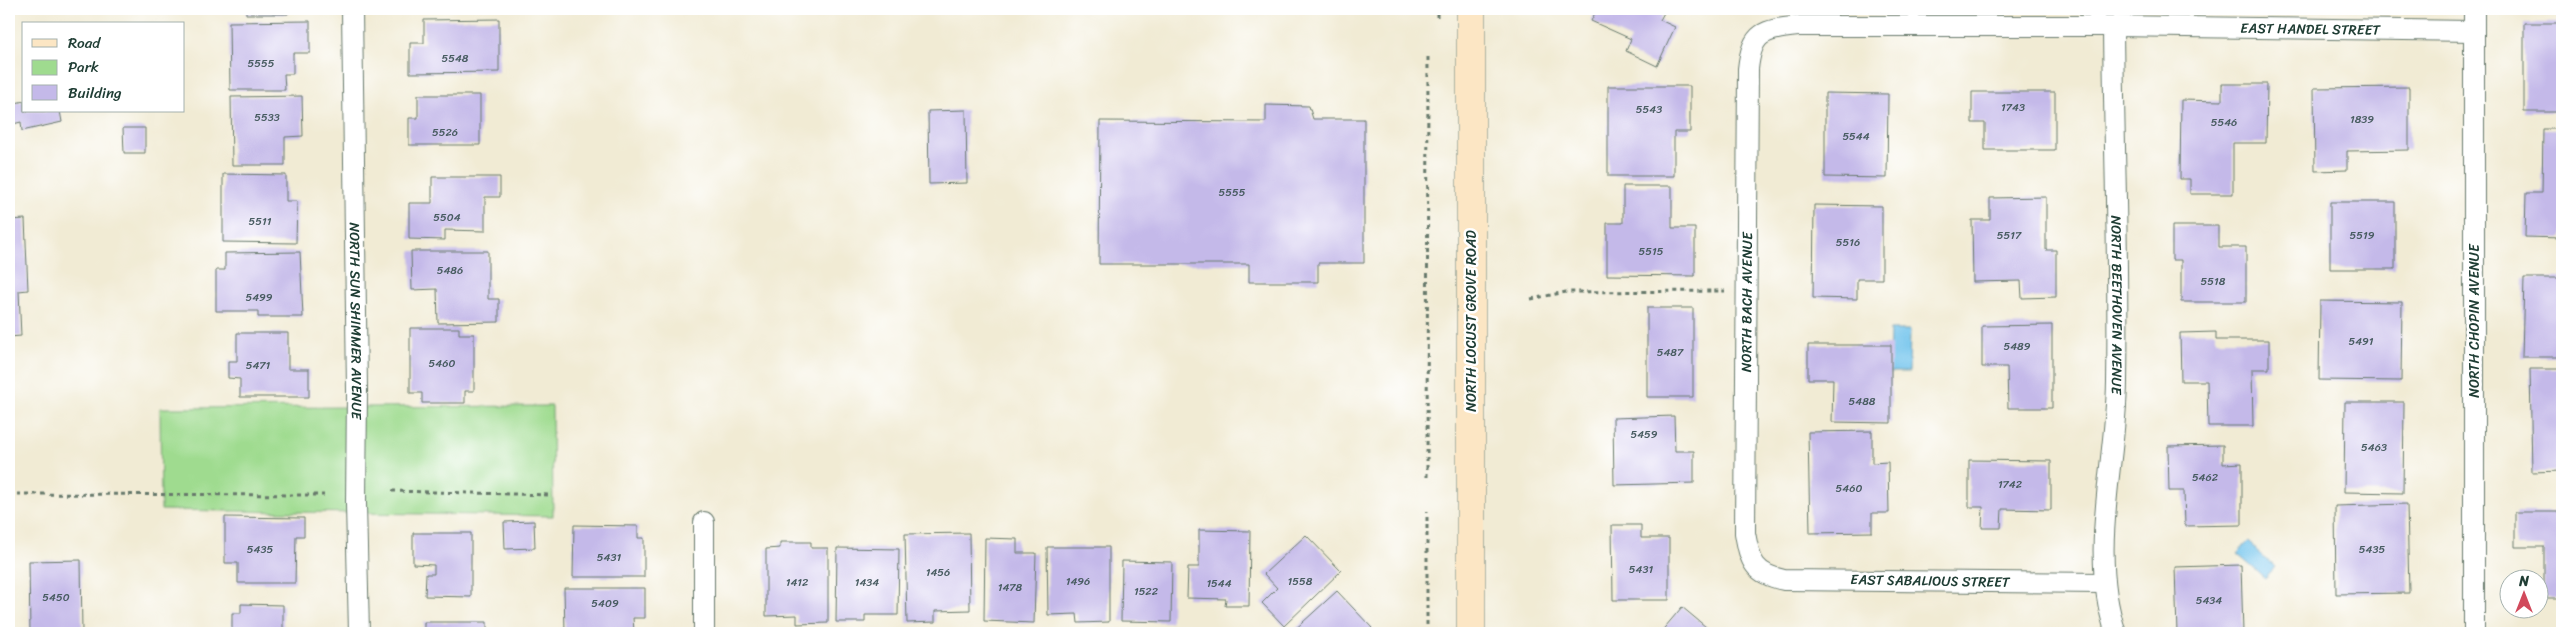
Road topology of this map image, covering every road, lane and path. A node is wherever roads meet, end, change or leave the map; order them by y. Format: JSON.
{"nodes":[{"id":1,"x":352,"y":9,"type":"edge"},
{"id":2,"x":1438,"y":9,"type":"edge"},
{"id":3,"x":1470,"y":9,"type":"edge"},
{"id":4,"x":2474,"y":9,"type":"edge"},
{"id":5,"x":1437,"y":17,"type":"dead end"},
{"id":6,"x":2113,"y":26,"type":"junction"},
{"id":7,"x":2474,"y":31,"type":"junction"},
{"id":8,"x":1758,"y":36,"type":"joint"},
{"id":9,"x":1428,"y":54,"type":"dead end"},
{"id":10,"x":1747,"y":290,"type":"junction"},
{"id":11,"x":1531,"y":299,"type":"dead end"},
{"id":12,"x":1427,"y":477,"type":"dead end"},
{"id":13,"x":392,"y":491,"type":"dead end"},
{"id":14,"x":9,"y":494,"type":"edge"},
{"id":15,"x":324,"y":495,"type":"dead end"},
{"id":16,"x":550,"y":495,"type":"dead end"},
{"id":17,"x":1427,"y":511,"type":"dead end"},
{"id":18,"x":704,"y":522,"type":"dead end"},
{"id":19,"x":1758,"y":570,"type":"joint"},
{"id":20,"x":2104,"y":583,"type":"junction"},
{"id":21,"x":359,"y":633,"type":"edge"},
{"id":22,"x":704,"y":633,"type":"edge"},
{"id":23,"x":1427,"y":633,"type":"edge"},
{"id":24,"x":1471,"y":633,"type":"edge"},
{"id":25,"x":2116,"y":633,"type":"edge"},
{"id":26,"x":2474,"y":633,"type":"edge"}],
"edges":[{"from":1,"to":21,"type":"street","name":"NORTH SUN SHIMMER AVENUE"},
{"from":2,"to":5,"type":"path"},
{"from":3,"to":24,"type":"main road","name":"NORTH LOCUST GROVE ROAD"},
{"from":4,"to":7,"type":"street","name":"NORTH CHOPIN AVENUE"},
{"from":6,"to":7,"type":"street","name":"EAST HANDEL STREET"},
{"from":6,"to":8,"type":"street","name":"EAST HANDEL STREET"},
{"from":6,"to":20,"type":"street","name":"NORTH BEETHOVEN AVENUE"},
{"from":7,"to":26,"type":"street","name":"NORTH CHOPIN AVENUE"},
{"from":8,"to":10,"type":"street","name":"NORTH BACH AVENUE"},
{"from":9,"to":12,"type":"path"},
{"from":10,"to":11,"type":"path"},
{"from":10,"to":19,"type":"street","name":"NORTH BACH AVENUE"},
{"from":13,"to":16,"type":"path"},
{"from":14,"to":15,"type":"path"},
{"from":17,"to":23,"type":"path"},
{"from":18,"to":22,"type":"street"},
{"from":19,"to":20,"type":"street","name":"EAST SABALIOUS STREET"},
{"from":20,"to":25,"type":"street","name":"NORTH BEETHOVEN AVENUE"}]}
